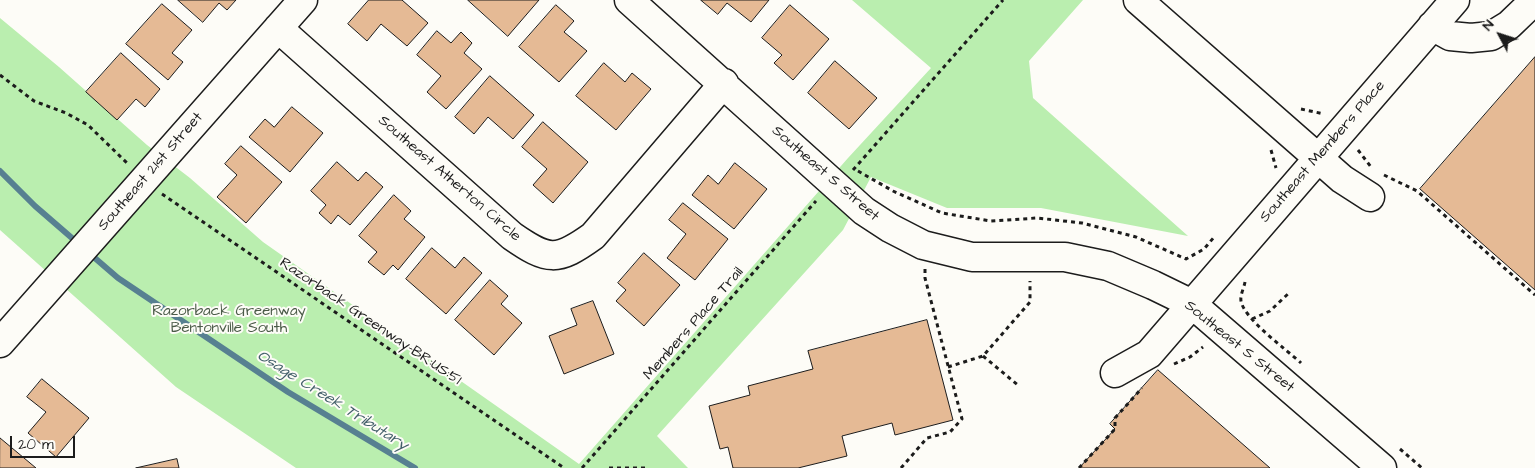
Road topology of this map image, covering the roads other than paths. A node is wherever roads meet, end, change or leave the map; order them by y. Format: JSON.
{"nodes":[{"id":1,"x":303,"y":0,"type":"edge"},
{"id":2,"x":628,"y":0,"type":"edge"},
{"id":3,"x":1138,"y":0,"type":"edge"},
{"id":4,"x":1455,"y":0,"type":"edge"},
{"id":5,"x":1535,"y":0,"type":"edge"},
{"id":6,"x":1432,"y":26,"type":"junction"},
{"id":7,"x":278,"y":28,"type":"junction"},
{"id":8,"x":724,"y":83,"type":"junction"},
{"id":9,"x":1328,"y":166,"type":"junction"},
{"id":10,"x":1375,"y":180,"type":"road end"},
{"id":11,"x":1192,"y":304,"type":"junction"},
{"id":12,"x":0,"y":343,"type":"edge"},
{"id":13,"x":1115,"y":373,"type":"dead end"},
{"id":14,"x":1382,"y":468,"type":"edge"}],
"edges":[{"from":1,"to":7,"type":"street","name":"Southeast 21st Street"},
{"from":2,"to":8,"type":"street","name":"Southeast S Street"},
{"from":3,"to":9,"type":"street"},
{"from":4,"to":6,"type":"street","name":"Southeast Members Place"},
{"from":5,"to":6,"type":"street"},
{"from":6,"to":9,"type":"street","name":"Southeast Members Place"},
{"from":7,"to":8,"type":"street","name":"Southeast Atherton Circle"},
{"from":7,"to":12,"type":"street","name":"Southeast 21st Street"},
{"from":8,"to":11,"type":"street","name":"Southeast S Street"},
{"from":9,"to":10,"type":"street"},
{"from":9,"to":11,"type":"street","name":"Southeast Members Place"},
{"from":11,"to":13,"type":"street","name":"Southeast Members Place"},
{"from":11,"to":14,"type":"street","name":"Southeast S Street"}]}
